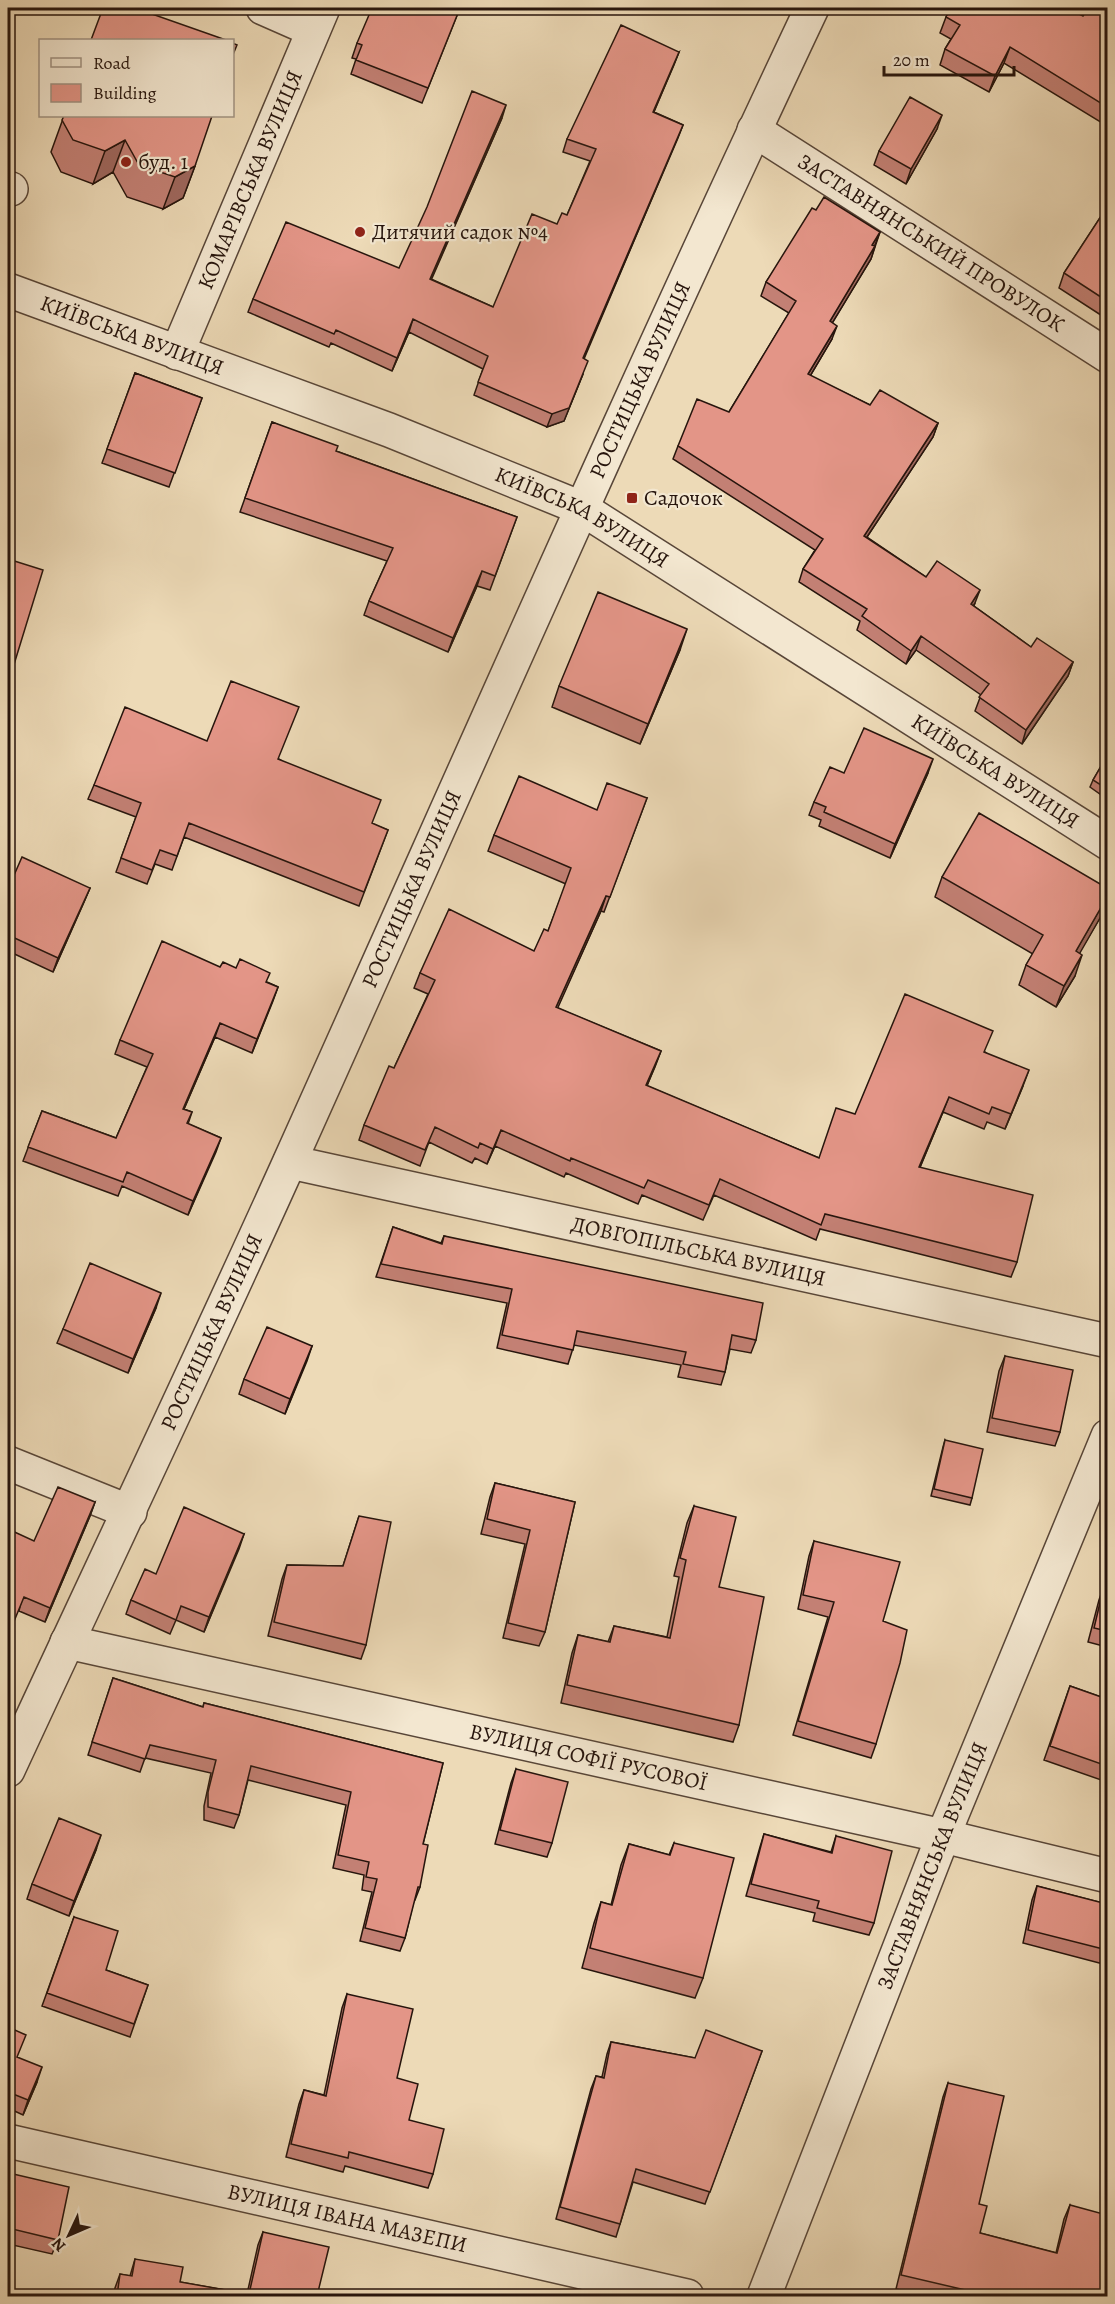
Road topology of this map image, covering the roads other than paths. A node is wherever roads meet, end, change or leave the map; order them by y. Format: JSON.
{"nodes":[{"id":1,"x":263,"y":8,"type":"edge"},
{"id":2,"x":812,"y":8,"type":"edge"},
{"id":3,"x":318,"y":19,"type":"edge"},
{"id":4,"x":754,"y":130,"type":"junction"},
{"id":5,"x":8,"y":290,"type":"edge"},
{"id":6,"x":177,"y":353,"type":"junction"},
{"id":7,"x":1107,"y":356,"type":"edge"},
{"id":8,"x":581,"y":508,"type":"junction"},
{"id":9,"x":1107,"y":843,"type":"edge"},
{"id":10,"x":290,"y":1162,"type":"junction"},
{"id":11,"x":1107,"y":1341,"type":"edge"},
{"id":12,"x":1107,"y":1436,"type":"edge"},
{"id":13,"x":8,"y":1463,"type":"edge"},
{"id":14,"x":130,"y":1512,"type":"junction"},
{"id":15,"x":67,"y":1642,"type":"junction"},
{"id":16,"x":8,"y":1770,"type":"edge"},
{"id":17,"x":943,"y":1836,"type":"junction"},
{"id":18,"x":1107,"y":1876,"type":"edge"},
{"id":19,"x":8,"y":2141,"type":"edge"},
{"id":20,"x":687,"y":2296,"type":"edge"},
{"id":21,"x":764,"y":2296,"type":"edge"}],
"edges":[{"from":1,"to":3,"type":"street"},
{"from":2,"to":4,"type":"street","name":"РОСТИЦЬКА ВУЛИЦЯ"},
{"from":3,"to":6,"type":"street","name":"КОМАРІВСЬКА ВУЛИЦЯ"},
{"from":4,"to":7,"type":"street","name":"ЗАСТАВНЯНСЬКИЙ ПРОВУЛОК"},
{"from":4,"to":8,"type":"street","name":"РОСТИЦЬКА ВУЛИЦЯ"},
{"from":5,"to":6,"type":"street","name":"КИЇВСЬКА ВУЛИЦЯ"},
{"from":6,"to":8,"type":"street","name":"КИЇВСЬКА ВУЛИЦЯ"},
{"from":8,"to":9,"type":"street","name":"КИЇВСЬКА ВУЛИЦЯ"},
{"from":8,"to":10,"type":"street","name":"РОСТИЦЬКА ВУЛИЦЯ"},
{"from":10,"to":11,"type":"street","name":"ДОВГОПІЛЬСЬКА ВУЛИЦЯ"},
{"from":10,"to":14,"type":"street","name":"РОСТИЦЬКА ВУЛИЦЯ"},
{"from":12,"to":17,"type":"street","name":"ЗАСТАВНЯНСЬКА ВУЛИЦЯ"},
{"from":13,"to":14,"type":"street"},
{"from":14,"to":15,"type":"street","name":"РОСТИЦЬКА ВУЛИЦЯ"},
{"from":15,"to":16,"type":"street","name":"РОСТИЦЬКА ВУЛИЦЯ"},
{"from":15,"to":17,"type":"street","name":"ВУЛИЦЯ СОФІЇ РУСОВОЇ"},
{"from":17,"to":18,"type":"street","name":"ВУЛИЦЯ СОФІЇ РУСОВОЇ"},
{"from":17,"to":21,"type":"street","name":"ЗАСТАВНЯНСЬКА ВУЛИЦЯ"},
{"from":19,"to":20,"type":"street","name":"ВУЛИЦЯ ІВАНА МАЗЕПИ"}]}
